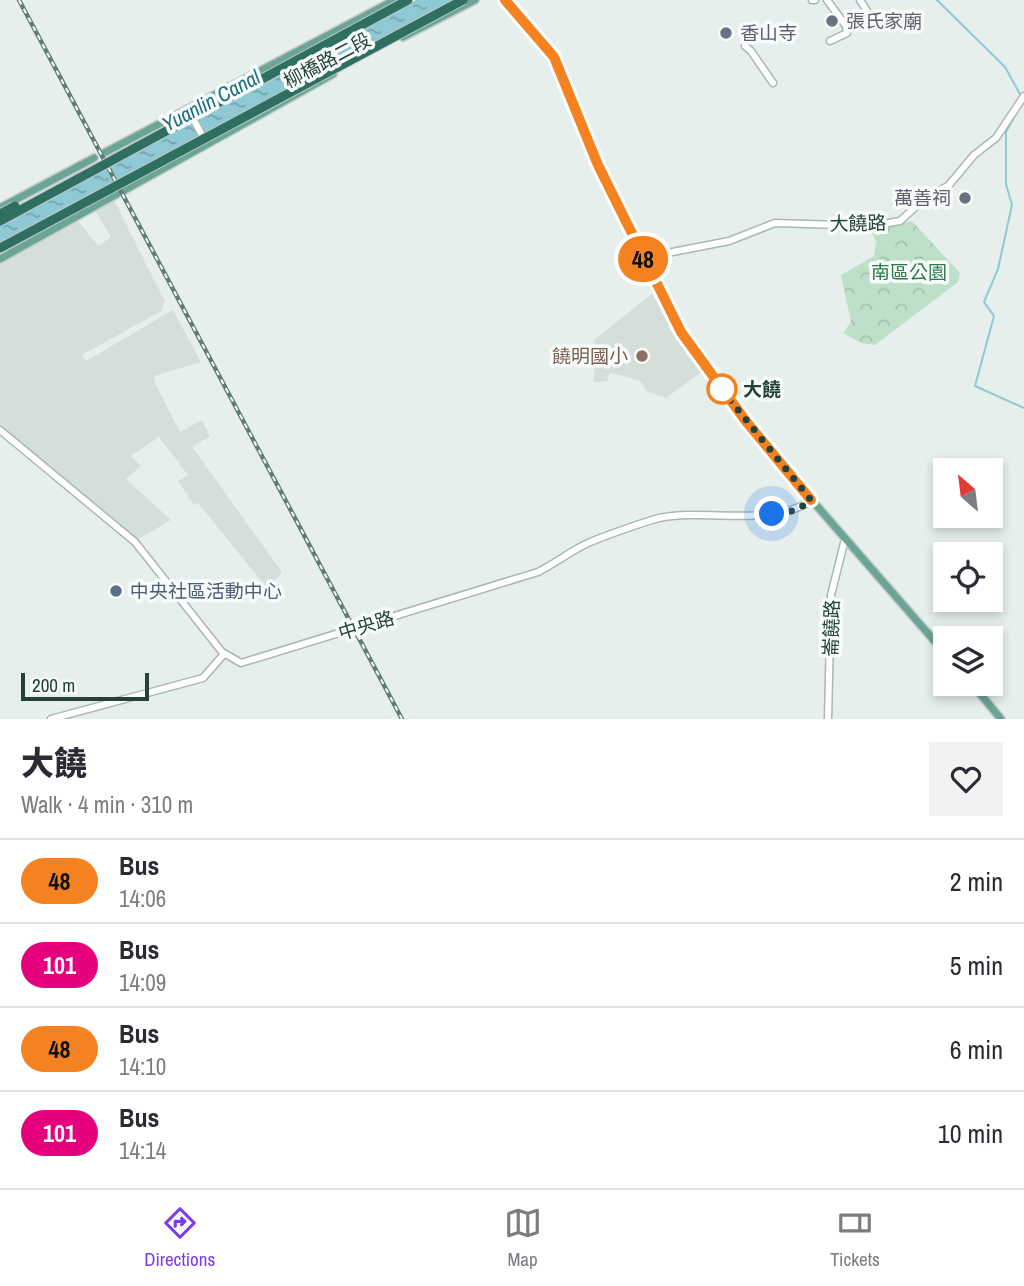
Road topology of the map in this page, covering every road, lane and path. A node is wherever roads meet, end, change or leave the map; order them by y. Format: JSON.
{"nodes":[{"id":1,"x":395,"y":0,"type":"edge"},
{"id":2,"x":408,"y":0,"type":"edge"},
{"id":3,"x":463,"y":0,"type":"edge"},
{"id":4,"x":475,"y":0,"type":"edge"},
{"id":5,"x":505,"y":0,"type":"edge"},
{"id":6,"x":827,"y":0,"type":"edge"},
{"id":7,"x":860,"y":0,"type":"edge"},
{"id":8,"x":874,"y":22,"type":"dead end"},
{"id":9,"x":831,"y":41,"type":"dead end"},
{"id":10,"x":744,"y":46,"type":"dead end"},
{"id":11,"x":773,"y":83,"type":"dead end"},
{"id":12,"x":1024,"y":96,"type":"edge"},
{"id":13,"x":189,"y":111,"type":"junction"},
{"id":14,"x":173,"y":128,"type":"junction"},
{"id":15,"x":203,"y":140,"type":"junction"},
{"id":16,"x":104,"y":153,"type":"dead end"},
{"id":17,"x":94,"y":158,"type":"dead end"},
{"id":18,"x":0,"y":208,"type":"edge"},
{"id":19,"x":0,"y":214,"type":"edge"},
{"id":20,"x":0,"y":221,"type":"edge"},
{"id":21,"x":0,"y":248,"type":"edge"},
{"id":22,"x":0,"y":256,"type":"edge"},
{"id":23,"x":642,"y":258,"type":"junction"},
{"id":24,"x":0,"y":430,"type":"edge"},
{"id":25,"x":811,"y":500,"type":"junction"},
{"id":26,"x":845,"y":539,"type":"junction"},
{"id":27,"x":933,"y":639,"type":"edge"},
{"id":28,"x":224,"y":654,"type":"junction"},
{"id":29,"x":982,"y":696,"type":"edge"},
{"id":30,"x":51,"y":719,"type":"edge"},
{"id":31,"x":828,"y":719,"type":"edge"},
{"id":32,"x":1001,"y":719,"type":"edge"}],
"edges":[{"from":1,"to":13,"type":"main road","name":"柳橋路二段"},
{"from":2,"to":14,"type":"highway","bridge":true},
{"from":3,"to":15,"type":"highway","bridge":true},
{"from":4,"to":15,"type":"main road","name":"柳橋路二段"},
{"from":5,"to":23,"type":"main road"},
{"from":6,"to":9,"type":"street"},
{"from":7,"to":8,"type":"street"},
{"from":10,"to":11,"type":"street"},
{"from":12,"to":23,"type":"street","name":"大饒路"},
{"from":13,"to":15,"type":"street"},
{"from":13,"to":16,"type":"main road","name":"柳橋路二段"},
{"from":14,"to":19,"type":"highway","bridge":true},
{"from":14,"to":20,"type":"highway","bridge":true},
{"from":15,"to":21,"type":"highway","bridge":true},
{"from":15,"to":22,"type":"highway","bridge":true},
{"from":15,"to":22,"type":"main road","name":"柳橋路二段"},
{"from":17,"to":18,"type":"main road"},
{"from":23,"to":25,"type":"main road"},
{"from":24,"to":28,"type":"street"},
{"from":25,"to":26,"type":"main road"},
{"from":25,"to":28,"type":"street","name":"中央路"},
{"from":26,"to":27,"type":"main road"},
{"from":26,"to":31,"type":"street","name":"崙饒路"},
{"from":28,"to":30,"type":"street"},
{"from":29,"to":32,"type":"main road"}]}
